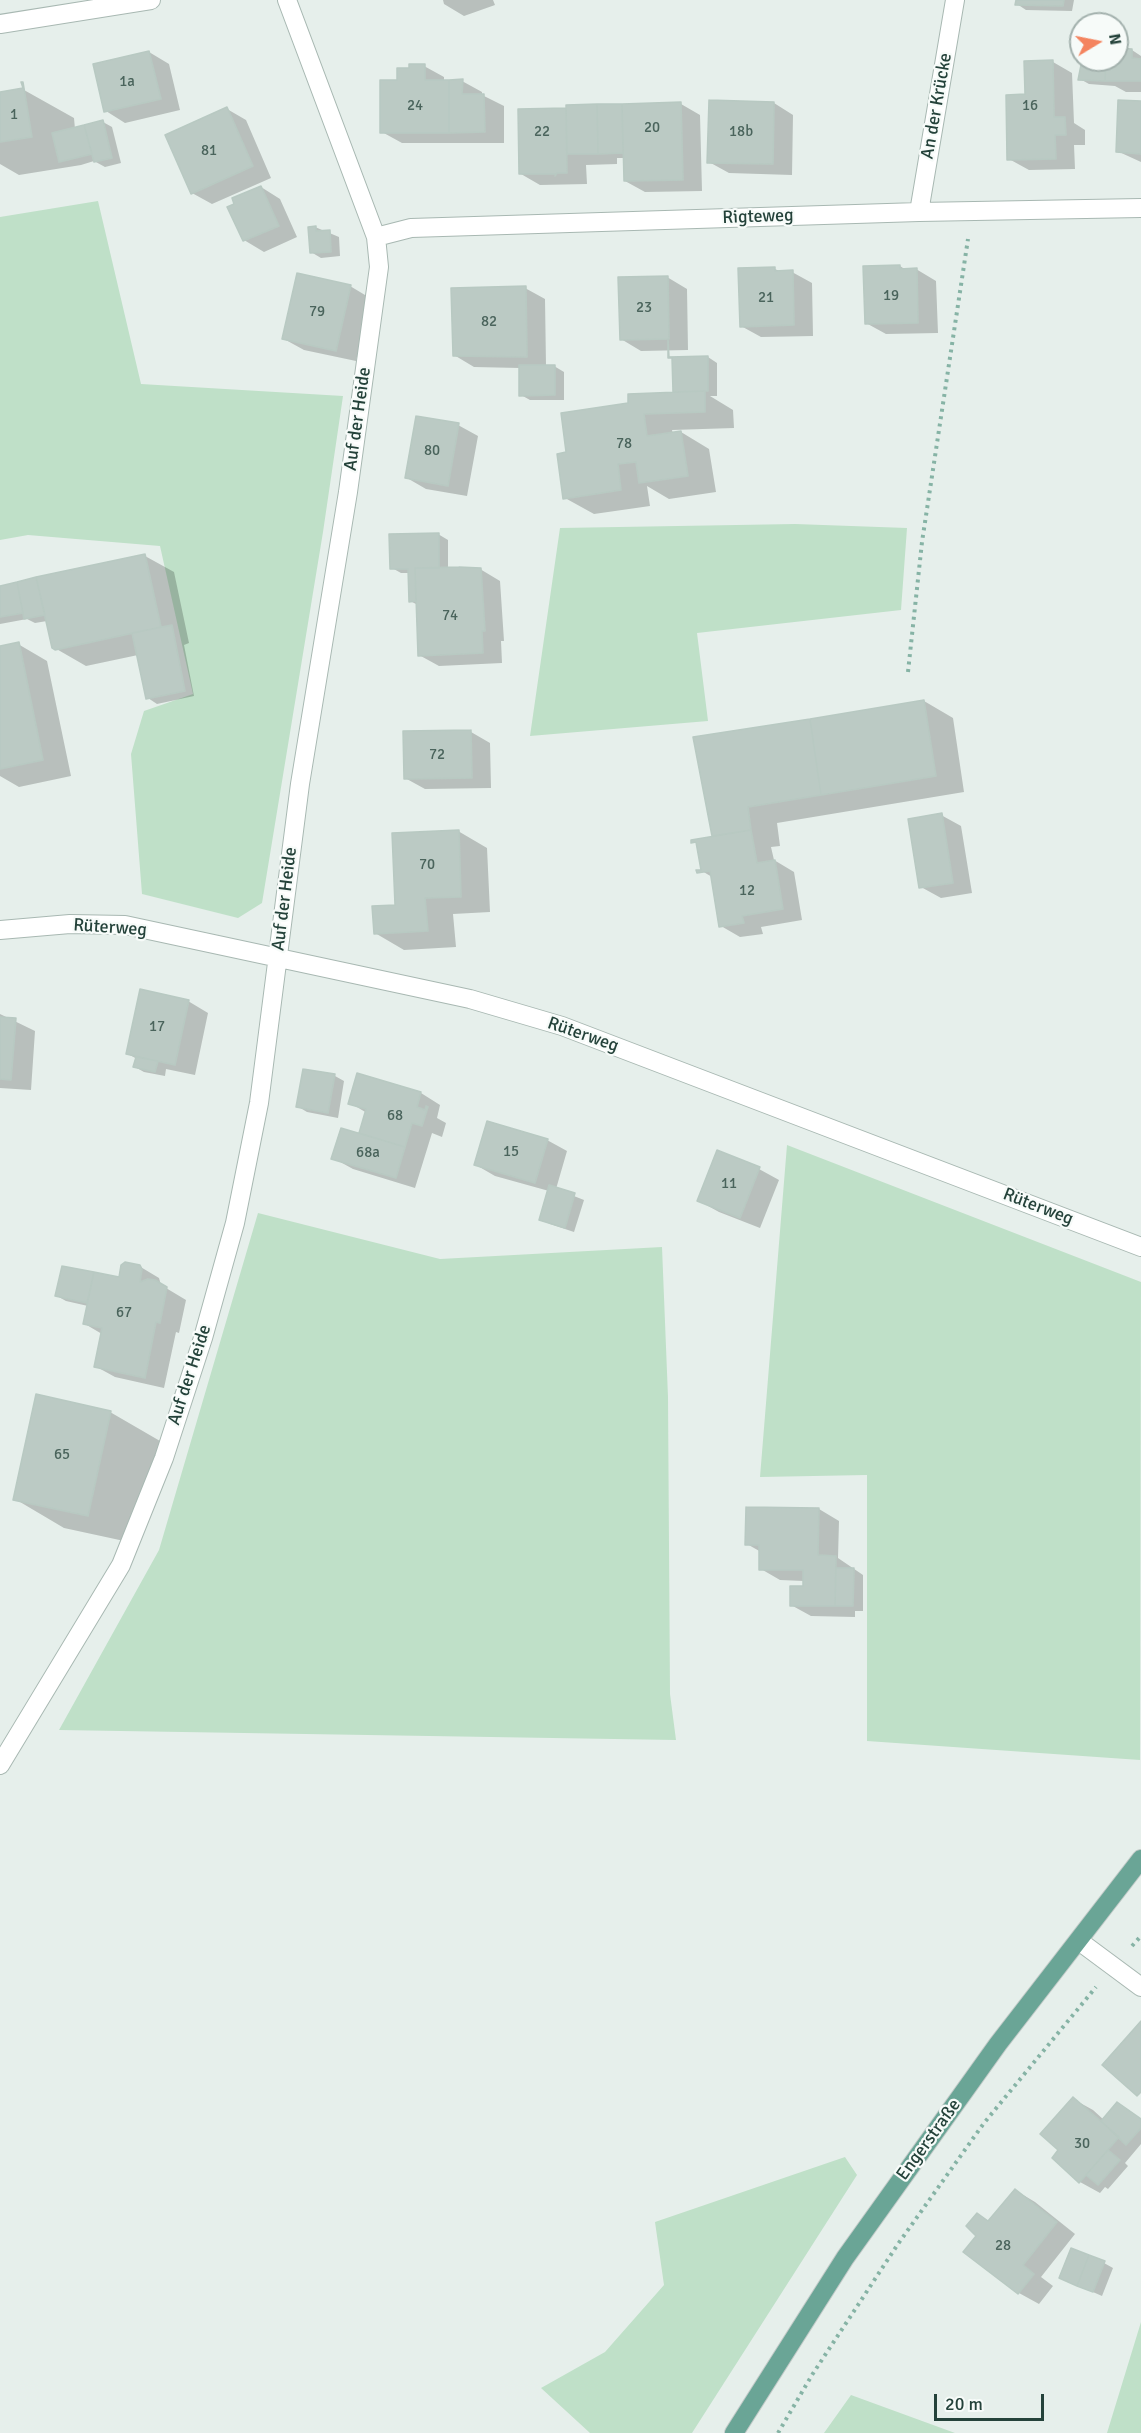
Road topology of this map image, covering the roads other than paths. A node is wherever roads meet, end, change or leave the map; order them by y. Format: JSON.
{"nodes":[{"id":1,"x":152,"y":0,"type":"edge"},
{"id":2,"x":287,"y":0,"type":"edge"},
{"id":3,"x":955,"y":0,"type":"edge"},
{"id":4,"x":0,"y":24,"type":"edge"},
{"id":5,"x":1141,"y":208,"type":"edge"},
{"id":6,"x":919,"y":212,"type":"junction"},
{"id":7,"x":376,"y":237,"type":"junction"},
{"id":8,"x":0,"y":930,"type":"edge"},
{"id":9,"x":278,"y":957,"type":"junction"},
{"id":10,"x":1141,"y":1247,"type":"edge"},
{"id":11,"x":0,"y":1765,"type":"edge"},
{"id":12,"x":1141,"y":1859,"type":"edge"},
{"id":13,"x":1079,"y":1941,"type":"junction"},
{"id":14,"x":1141,"y":1987,"type":"edge"},
{"id":15,"x":734,"y":2433,"type":"edge"}],
"edges":[{"from":1,"to":4,"type":"street"},
{"from":2,"to":7,"type":"street","name":"Auf der Heide"},
{"from":3,"to":6,"type":"street","name":"An der Krücke"},
{"from":5,"to":6,"type":"street","name":"Rigteweg"},
{"from":6,"to":7,"type":"street","name":"Rigteweg"},
{"from":7,"to":9,"type":"street","name":"Auf der Heide"},
{"from":8,"to":9,"type":"street","name":"Rüterweg"},
{"from":9,"to":10,"type":"street","name":"Rüterweg"},
{"from":9,"to":11,"type":"street","name":"Auf der Heide"},
{"from":12,"to":13,"type":"main road","name":"Engerstraße"},
{"from":13,"to":14,"type":"street"},
{"from":13,"to":15,"type":"main road","name":"Engerstraße"}]}
